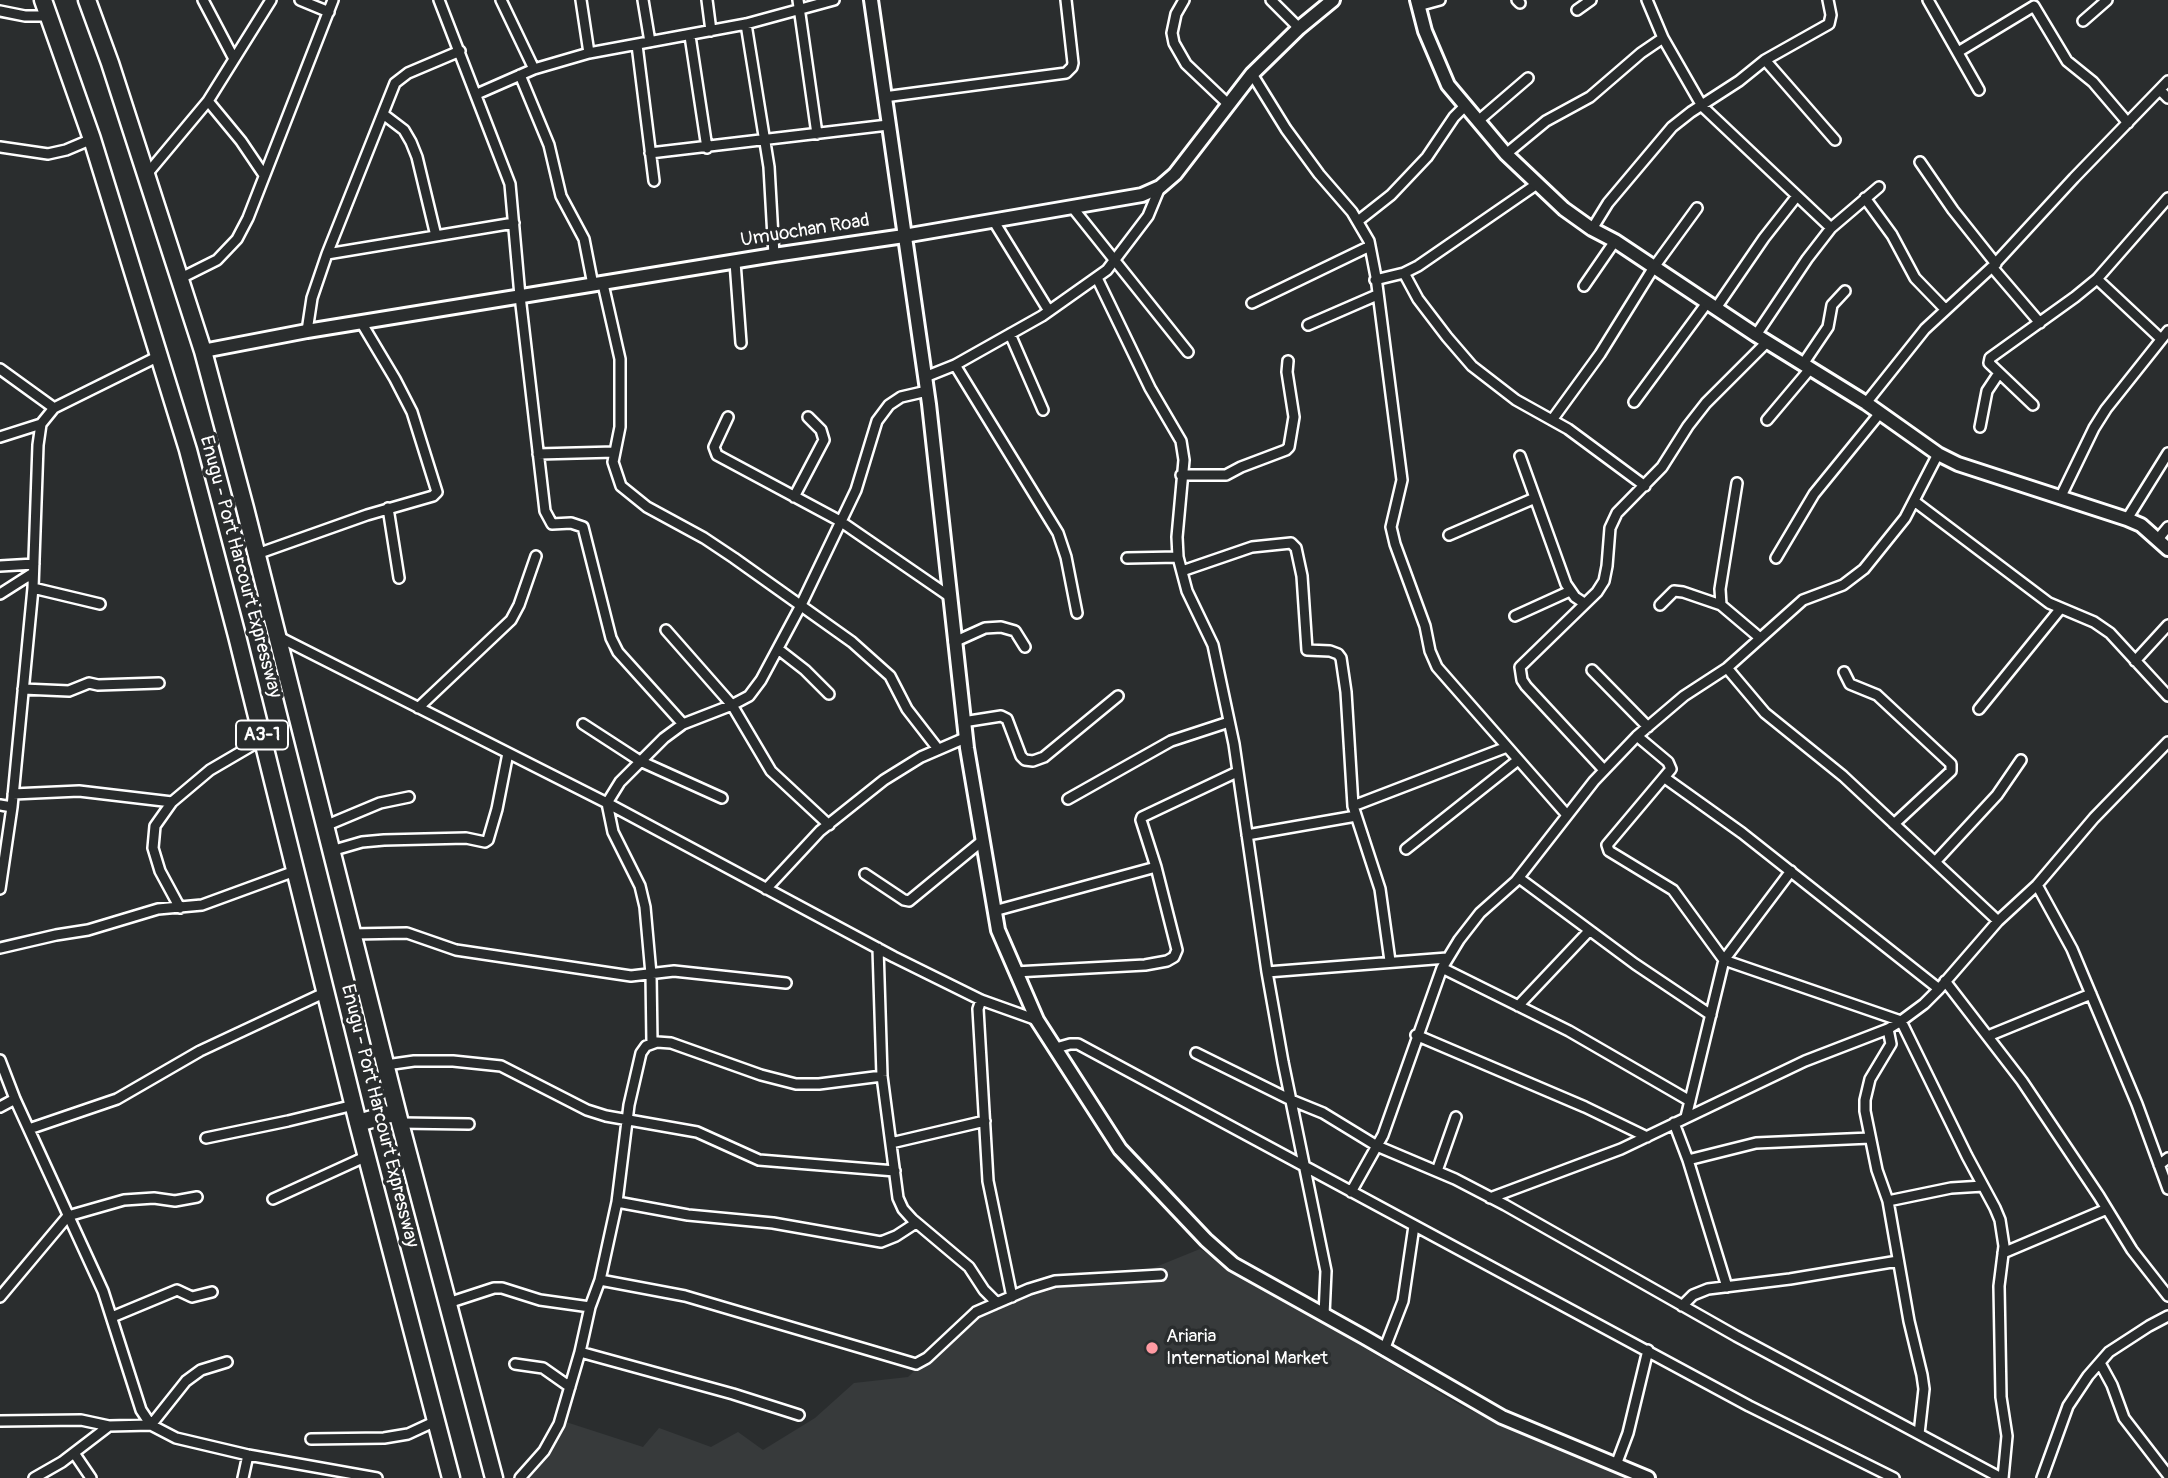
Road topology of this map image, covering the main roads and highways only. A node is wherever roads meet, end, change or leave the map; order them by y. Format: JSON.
{"nodes":[{"id":1,"x":87,"y":0,"type":"edge"},
{"id":2,"x":46,"y":8,"type":"edge"},
{"id":3,"x":399,"y":1117,"type":"junction"},
{"id":4,"x":358,"y":1123,"type":"junction"},
{"id":5,"x":451,"y":1478,"type":"edge"},
{"id":6,"x":494,"y":1478,"type":"edge"}],
"edges":[{"from":1,"to":3,"type":"highway","name":"Enugu - Port Harcourt Expressway","number":"A3-1"},
{"from":2,"to":4,"type":"highway","name":"Enugu - Port Harcourt Expressway","number":"A3-1"},
{"from":3,"to":4,"type":"highway"},
{"from":3,"to":6,"type":"highway","name":"Enugu - Port Harcourt Expressway","number":"A3-1"},
{"from":4,"to":5,"type":"highway","name":"Enugu - Port Harcourt Expressway","number":"A3-1"}]}
